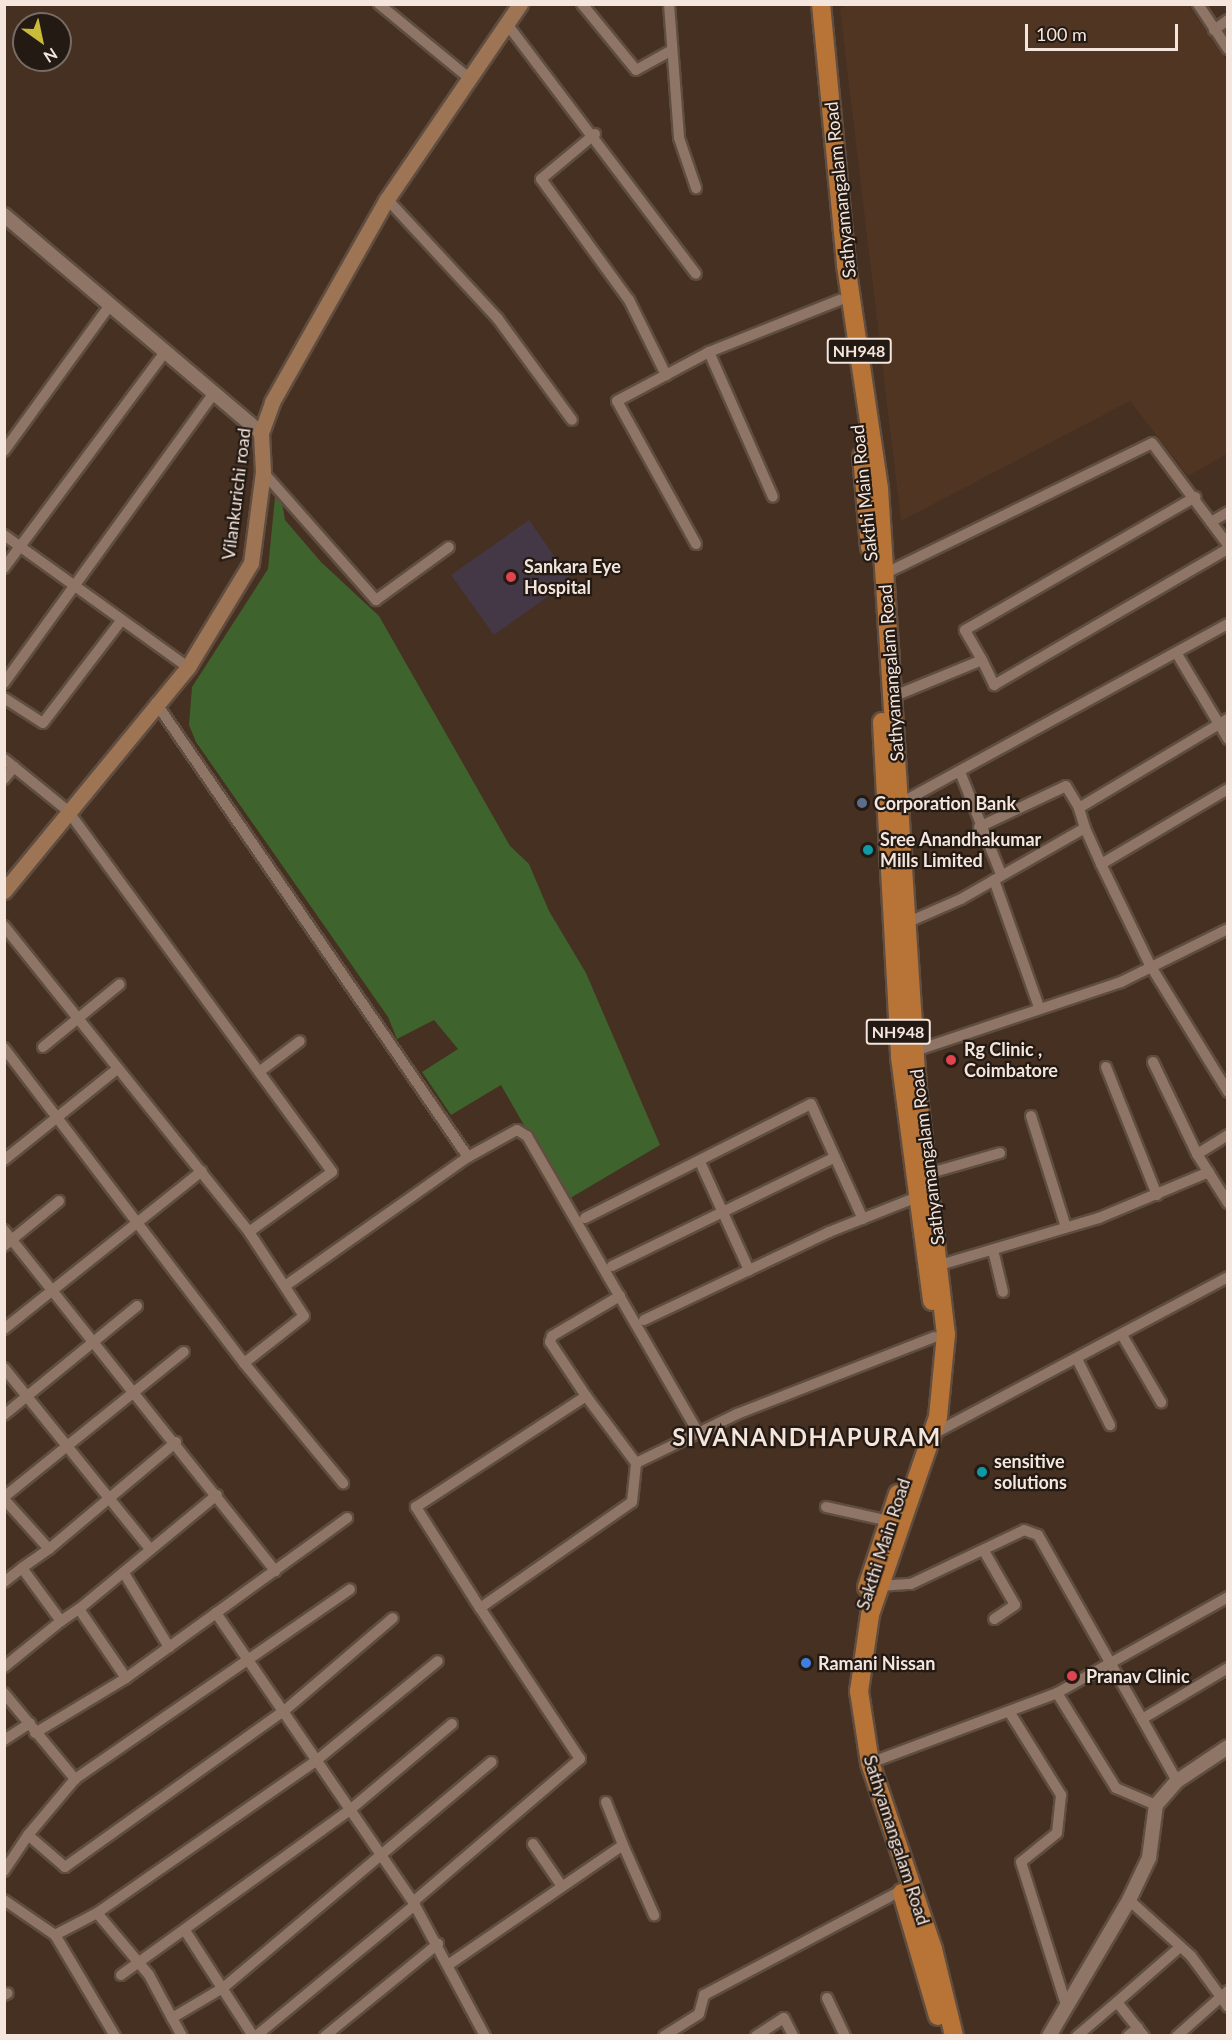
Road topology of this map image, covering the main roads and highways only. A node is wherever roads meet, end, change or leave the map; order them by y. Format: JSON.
{"nodes":[{"id":1,"x":520,"y":4,"type":"edge"},
{"id":2,"x":808,"y":4,"type":"edge"},
{"id":3,"x":820,"y":4,"type":"edge"},
{"id":4,"x":4,"y":891,"type":"edge"},
{"id":5,"x":909,"y":1072,"type":"junction"},
{"id":6,"x":906,"y":1888,"type":"junction"},
{"id":7,"x":942,"y":2036,"type":"edge"},
{"id":8,"x":954,"y":2036,"type":"edge"}],
"edges":[{"from":1,"to":4,"type":"main road","name":"Vilankurichi road"},
{"from":2,"to":5,"type":"highway","name":"Sakthi Main Road","number":"NH948"},
{"from":3,"to":5,"type":"highway","name":"Sathyamangalam Road","number":"NH948"},
{"from":5,"to":6,"type":"highway","name":"Sathyamangalam Road","number":"NH948"},
{"from":5,"to":6,"type":"highway","name":"Sakthi Main Road","number":"NH948"},
{"from":6,"to":7,"type":"highway","name":"Sakthi Main Road","number":"NH948"},
{"from":6,"to":8,"type":"highway","name":"Sathyamangalam Road","number":"NH948"}]}
